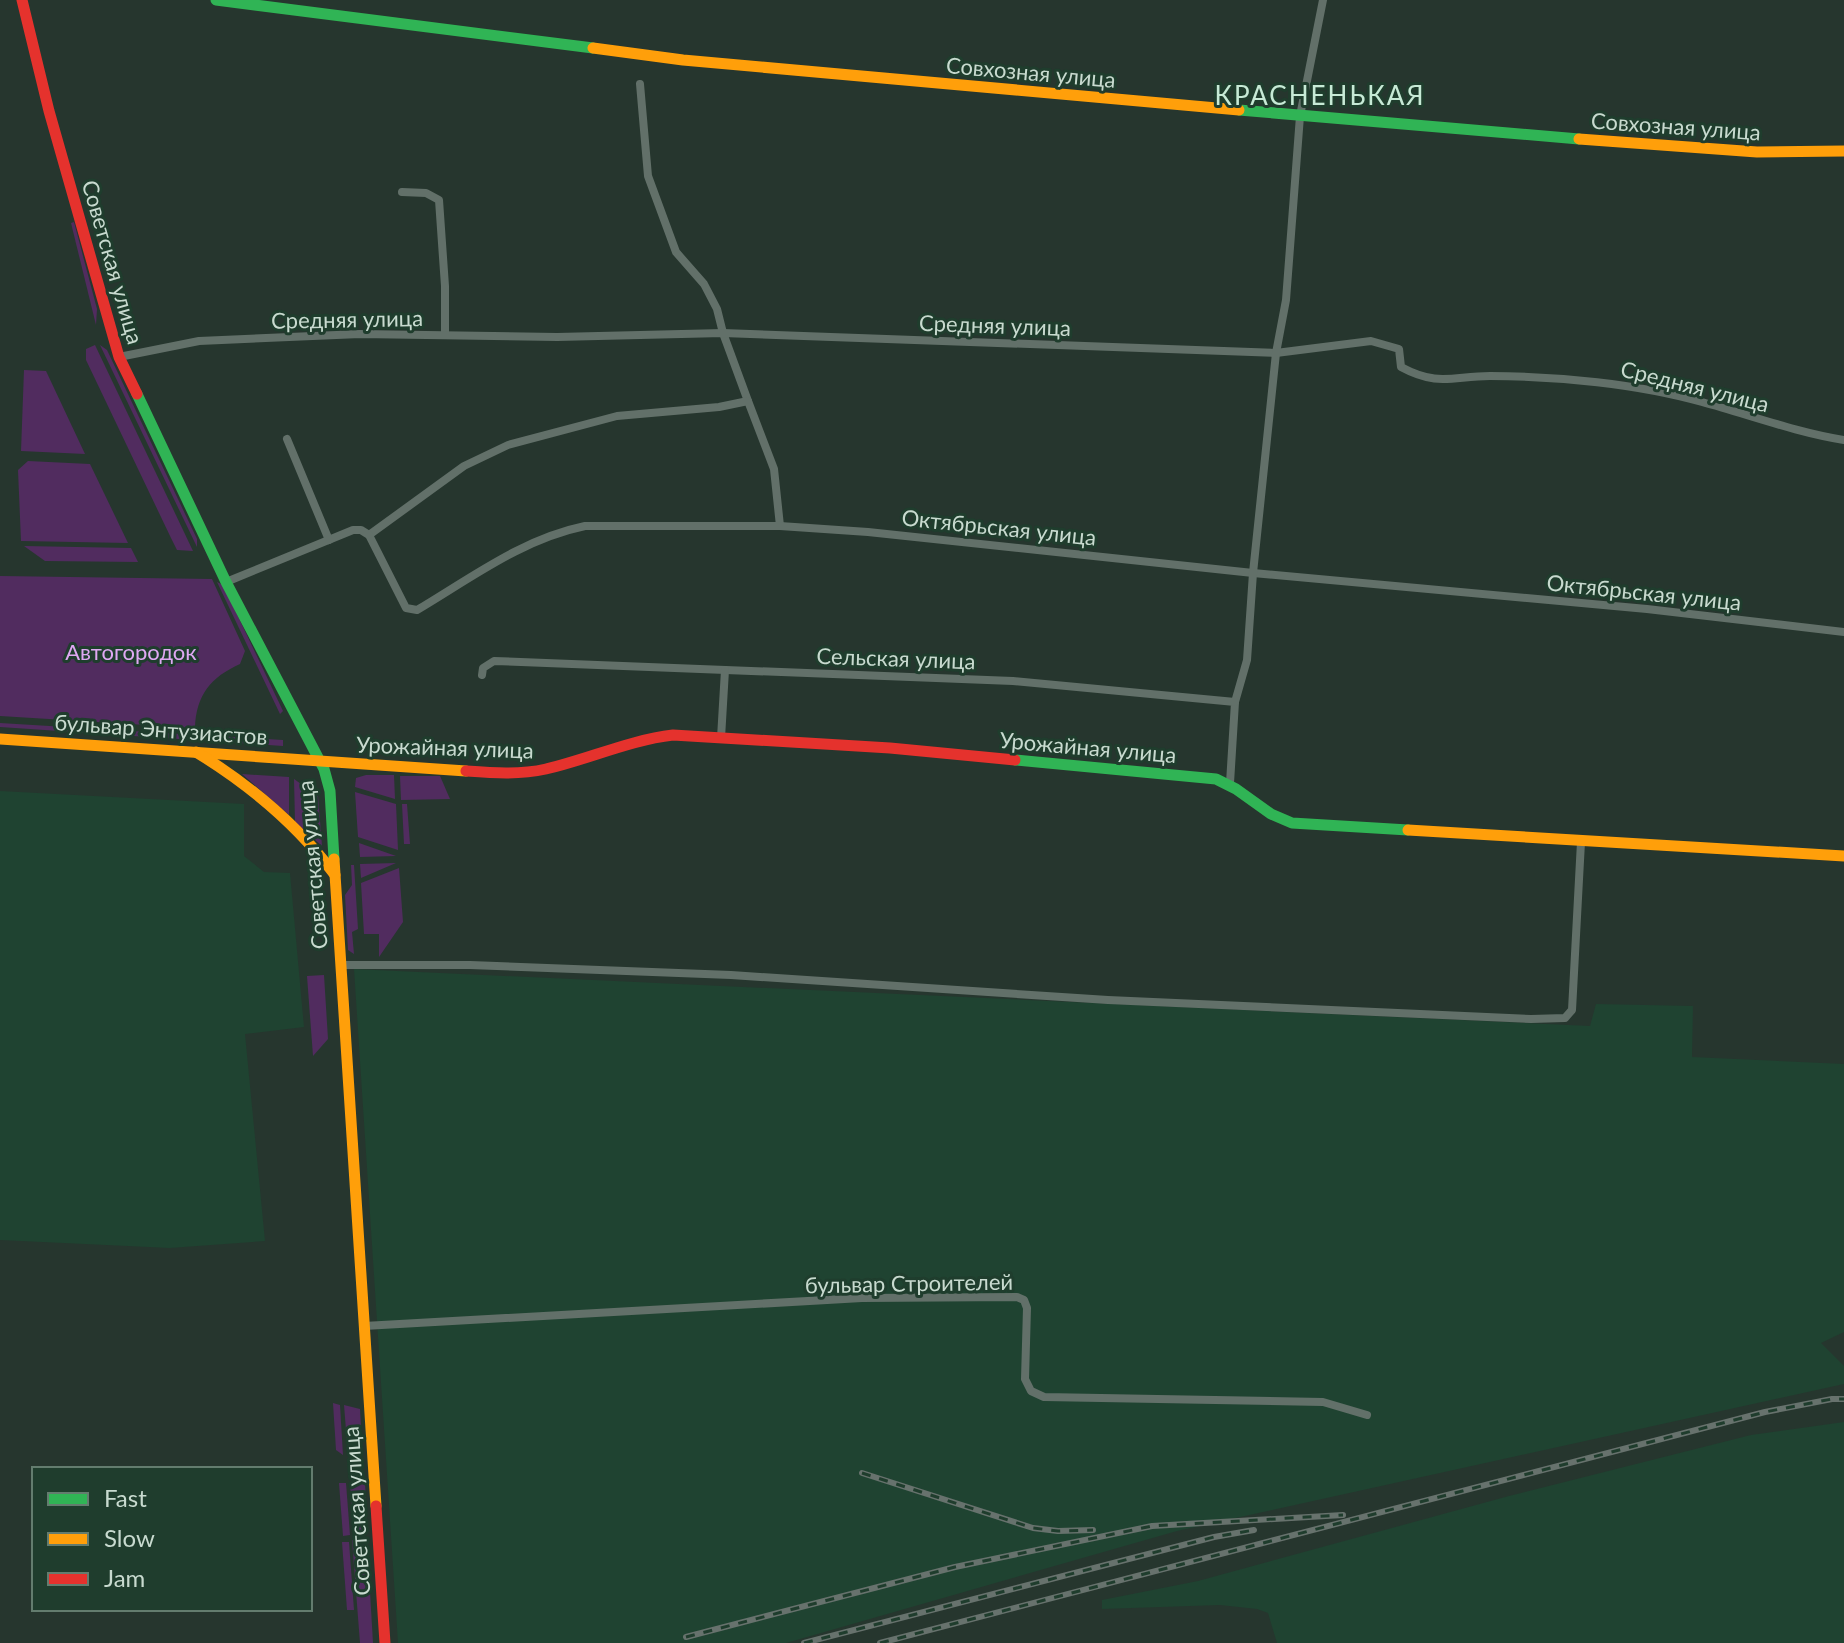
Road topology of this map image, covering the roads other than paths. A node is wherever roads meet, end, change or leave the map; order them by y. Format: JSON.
{"nodes":[{"id":1,"x":22,"y":0,"type":"edge"},
{"id":2,"x":216,"y":0,"type":"edge"},
{"id":3,"x":1323,"y":0,"type":"edge"},
{"id":4,"x":640,"y":84,"type":"dead end"},
{"id":5,"x":1300,"y":116,"type":"junction"},
{"id":6,"x":1844,"y":151,"type":"edge"},
{"id":7,"x":402,"y":192,"type":"dead end"},
{"id":8,"x":723,"y":333,"type":"junction"},
{"id":9,"x":445,"y":335,"type":"junction"},
{"id":10,"x":1276,"y":353,"type":"junction"},
{"id":11,"x":119,"y":357,"type":"junction"},
{"id":12,"x":748,"y":401,"type":"junction"},
{"id":13,"x":287,"y":439,"type":"dead end"},
{"id":14,"x":1844,"y":440,"type":"edge"},
{"id":15,"x":780,"y":526,"type":"junction"},
{"id":16,"x":369,"y":535,"type":"junction"},
{"id":17,"x":329,"y":540,"type":"junction"},
{"id":18,"x":1253,"y":573,"type":"junction"},
{"id":19,"x":226,"y":582,"type":"junction"},
{"id":20,"x":1844,"y":632,"type":"edge"},
{"id":21,"x":725,"y":670,"type":"junction"},
{"id":22,"x":482,"y":675,"type":"dead end"},
{"id":23,"x":1235,"y":702,"type":"junction"},
{"id":24,"x":721,"y":738,"type":"junction"},
{"id":25,"x":0,"y":739,"type":"edge"},
{"id":26,"x":192,"y":750,"type":"junction"},
{"id":27,"x":320,"y":761,"type":"junction"},
{"id":28,"x":1230,"y":783,"type":"junction"},
{"id":29,"x":1581,"y":842,"type":"junction"},
{"id":30,"x":1844,"y":856,"type":"edge"},
{"id":31,"x":336,"y":877,"type":"junction"},
{"id":32,"x":341,"y":965,"type":"junction"},
{"id":33,"x":364,"y":1326,"type":"junction"},
{"id":34,"x":1367,"y":1415,"type":"dead end"},
{"id":35,"x":385,"y":1643,"type":"edge"}],
"edges":[{"from":1,"to":11,"type":"street","name":"Советская улица"},
{"from":2,"to":5,"type":"street","name":"Совхозная улица"},
{"from":3,"to":5,"type":"street"},
{"from":4,"to":8,"type":"street"},
{"from":5,"to":6,"type":"street","name":"Совхозная улица"},
{"from":5,"to":10,"type":"street"},
{"from":7,"to":9,"type":"street"},
{"from":8,"to":9,"type":"street","name":"Средняя улица"},
{"from":8,"to":10,"type":"street","name":"Средняя улица"},
{"from":8,"to":12,"type":"street"},
{"from":9,"to":11,"type":"street","name":"Средняя улица"},
{"from":10,"to":14,"type":"street","name":"Средняя улица"},
{"from":10,"to":18,"type":"street"},
{"from":11,"to":19,"type":"street","name":"Советская улица"},
{"from":12,"to":15,"type":"street"},
{"from":12,"to":16,"type":"street"},
{"from":13,"to":17,"type":"street"},
{"from":15,"to":16,"type":"street","name":"Октябрьская улица"},
{"from":15,"to":18,"type":"street","name":"Октябрьская улица"},
{"from":16,"to":17,"type":"street"},
{"from":17,"to":19,"type":"street"},
{"from":18,"to":20,"type":"street","name":"Октябрьская улица"},
{"from":18,"to":23,"type":"street"},
{"from":19,"to":27,"type":"street","name":"Советская улица"},
{"from":21,"to":22,"type":"street","name":"Сельская улица"},
{"from":21,"to":23,"type":"street","name":"Сельская улица"},
{"from":21,"to":24,"type":"street"},
{"from":23,"to":28,"type":"street"},
{"from":24,"to":27,"type":"street","name":"Урожайная улица"},
{"from":24,"to":28,"type":"street","name":"Урожайная улица"},
{"from":25,"to":26,"type":"street","name":"бульвар Энтузиастов"},
{"from":26,"to":27,"type":"street","name":"бульвар Энтузиастов"},
{"from":26,"to":31,"type":"street"},
{"from":27,"to":31,"type":"street","name":"Советская улица"},
{"from":28,"to":29,"type":"street","name":"Урожайная улица"},
{"from":29,"to":30,"type":"street","name":"Урожайная улица"},
{"from":29,"to":32,"type":"street"},
{"from":31,"to":32,"type":"street","name":"Советская улица"},
{"from":32,"to":33,"type":"street","name":"Советская улица"},
{"from":33,"to":34,"type":"street","name":"бульвар Строителей"},
{"from":33,"to":35,"type":"street","name":"Советская улица"}]}
